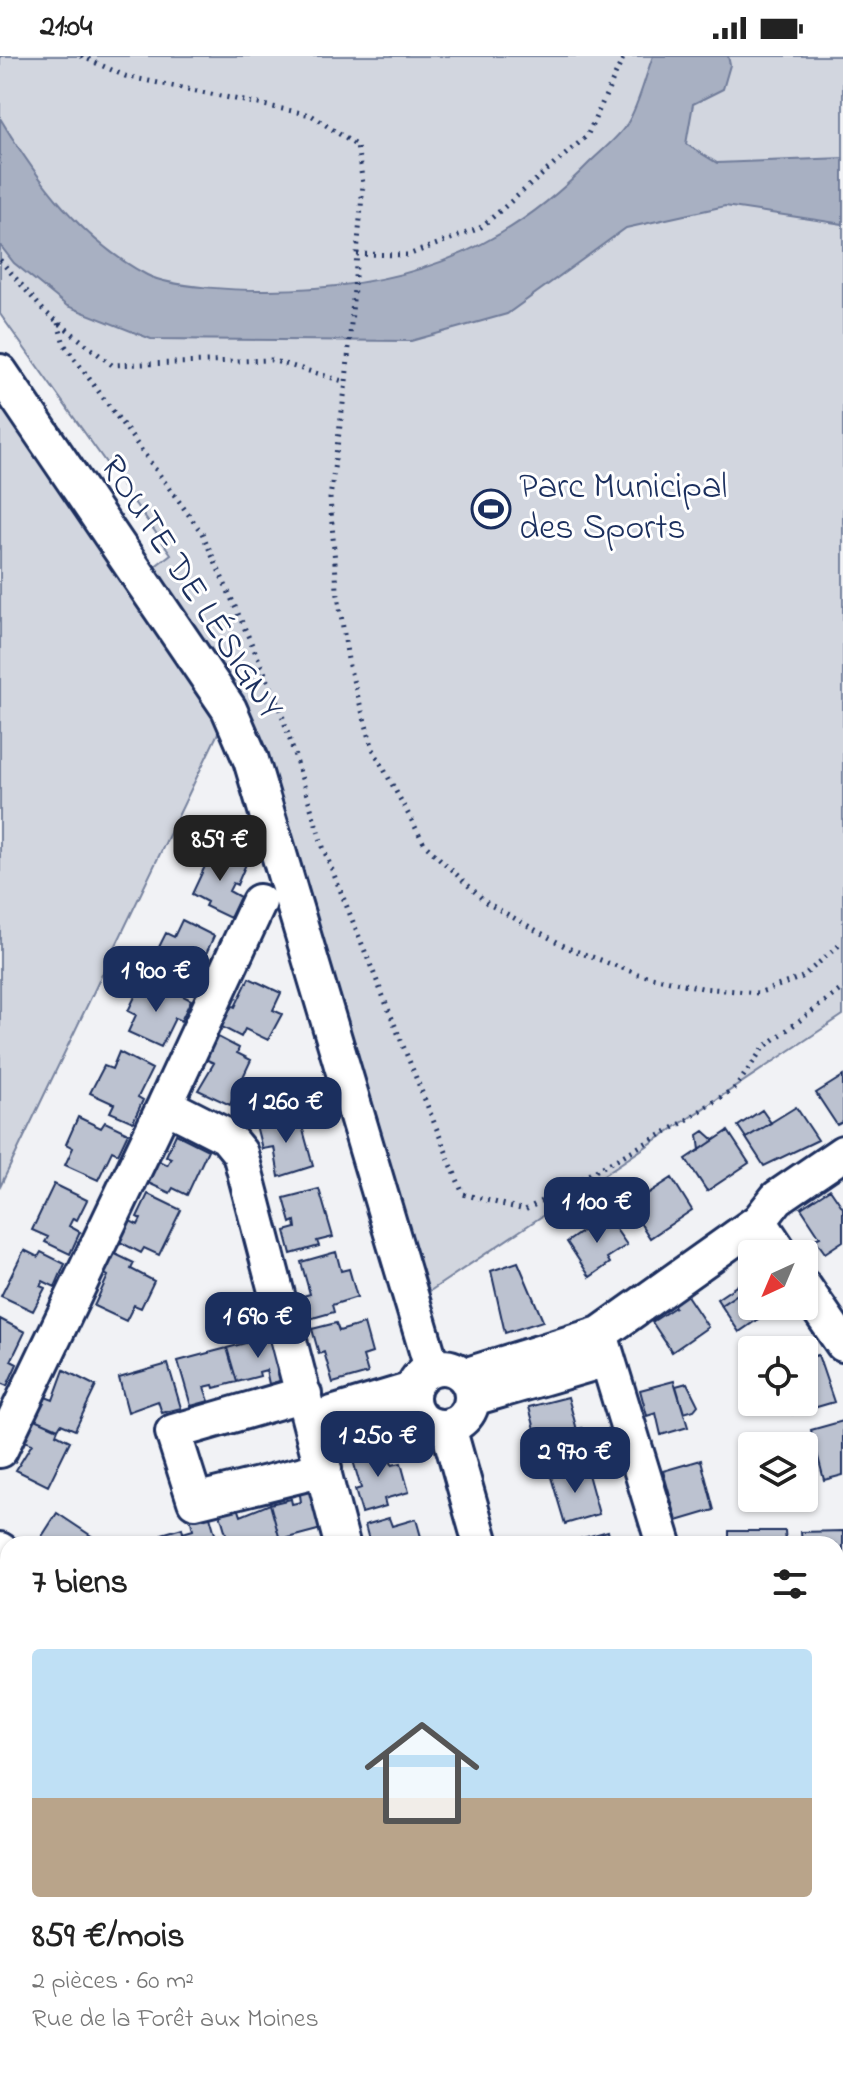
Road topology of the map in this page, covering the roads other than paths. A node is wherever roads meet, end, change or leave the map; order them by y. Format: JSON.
{"nodes":[{"id":1,"x":0,"y":372,"type":"edge"},
{"id":2,"x":259,"y":902,"type":"dead end"},
{"id":3,"x":165,"y":1105,"type":"junction"},
{"id":4,"x":843,"y":1153,"type":"edge"},
{"id":5,"x":759,"y":1221,"type":"junction"},
{"id":6,"x":772,"y":1240,"type":"edge"},
{"id":7,"x":818,"y":1307,"type":"edge"},
{"id":8,"x":843,"y":1344,"type":"edge"},
{"id":9,"x":604,"y":1347,"type":"junction"},
{"id":10,"x":439,"y":1389,"type":"junction"},
{"id":11,"x":314,"y":1431,"type":"junction"},
{"id":12,"x":0,"y":1450,"type":"edge"},
{"id":13,"x":340,"y":1536,"type":"edge"},
{"id":14,"x":479,"y":1536,"type":"edge"},
{"id":15,"x":662,"y":1536,"type":"edge"}],
"edges":[{"from":1,"to":10,"type":"street","name":"ROUTE DE LÉSIGNY"},
{"from":2,"to":3,"type":"street"},
{"from":3,"to":11,"type":"street"},
{"from":3,"to":12,"type":"street"},
{"from":4,"to":5,"type":"street"},
{"from":5,"to":6,"type":"street"},
{"from":5,"to":9,"type":"street"},
{"from":7,"to":8,"type":"street"},
{"from":9,"to":10,"type":"street"},
{"from":9,"to":15,"type":"street"},
{"from":10,"to":11,"type":"street"},
{"from":10,"to":14,"type":"street"},
{"from":11,"to":13,"type":"street"}]}
